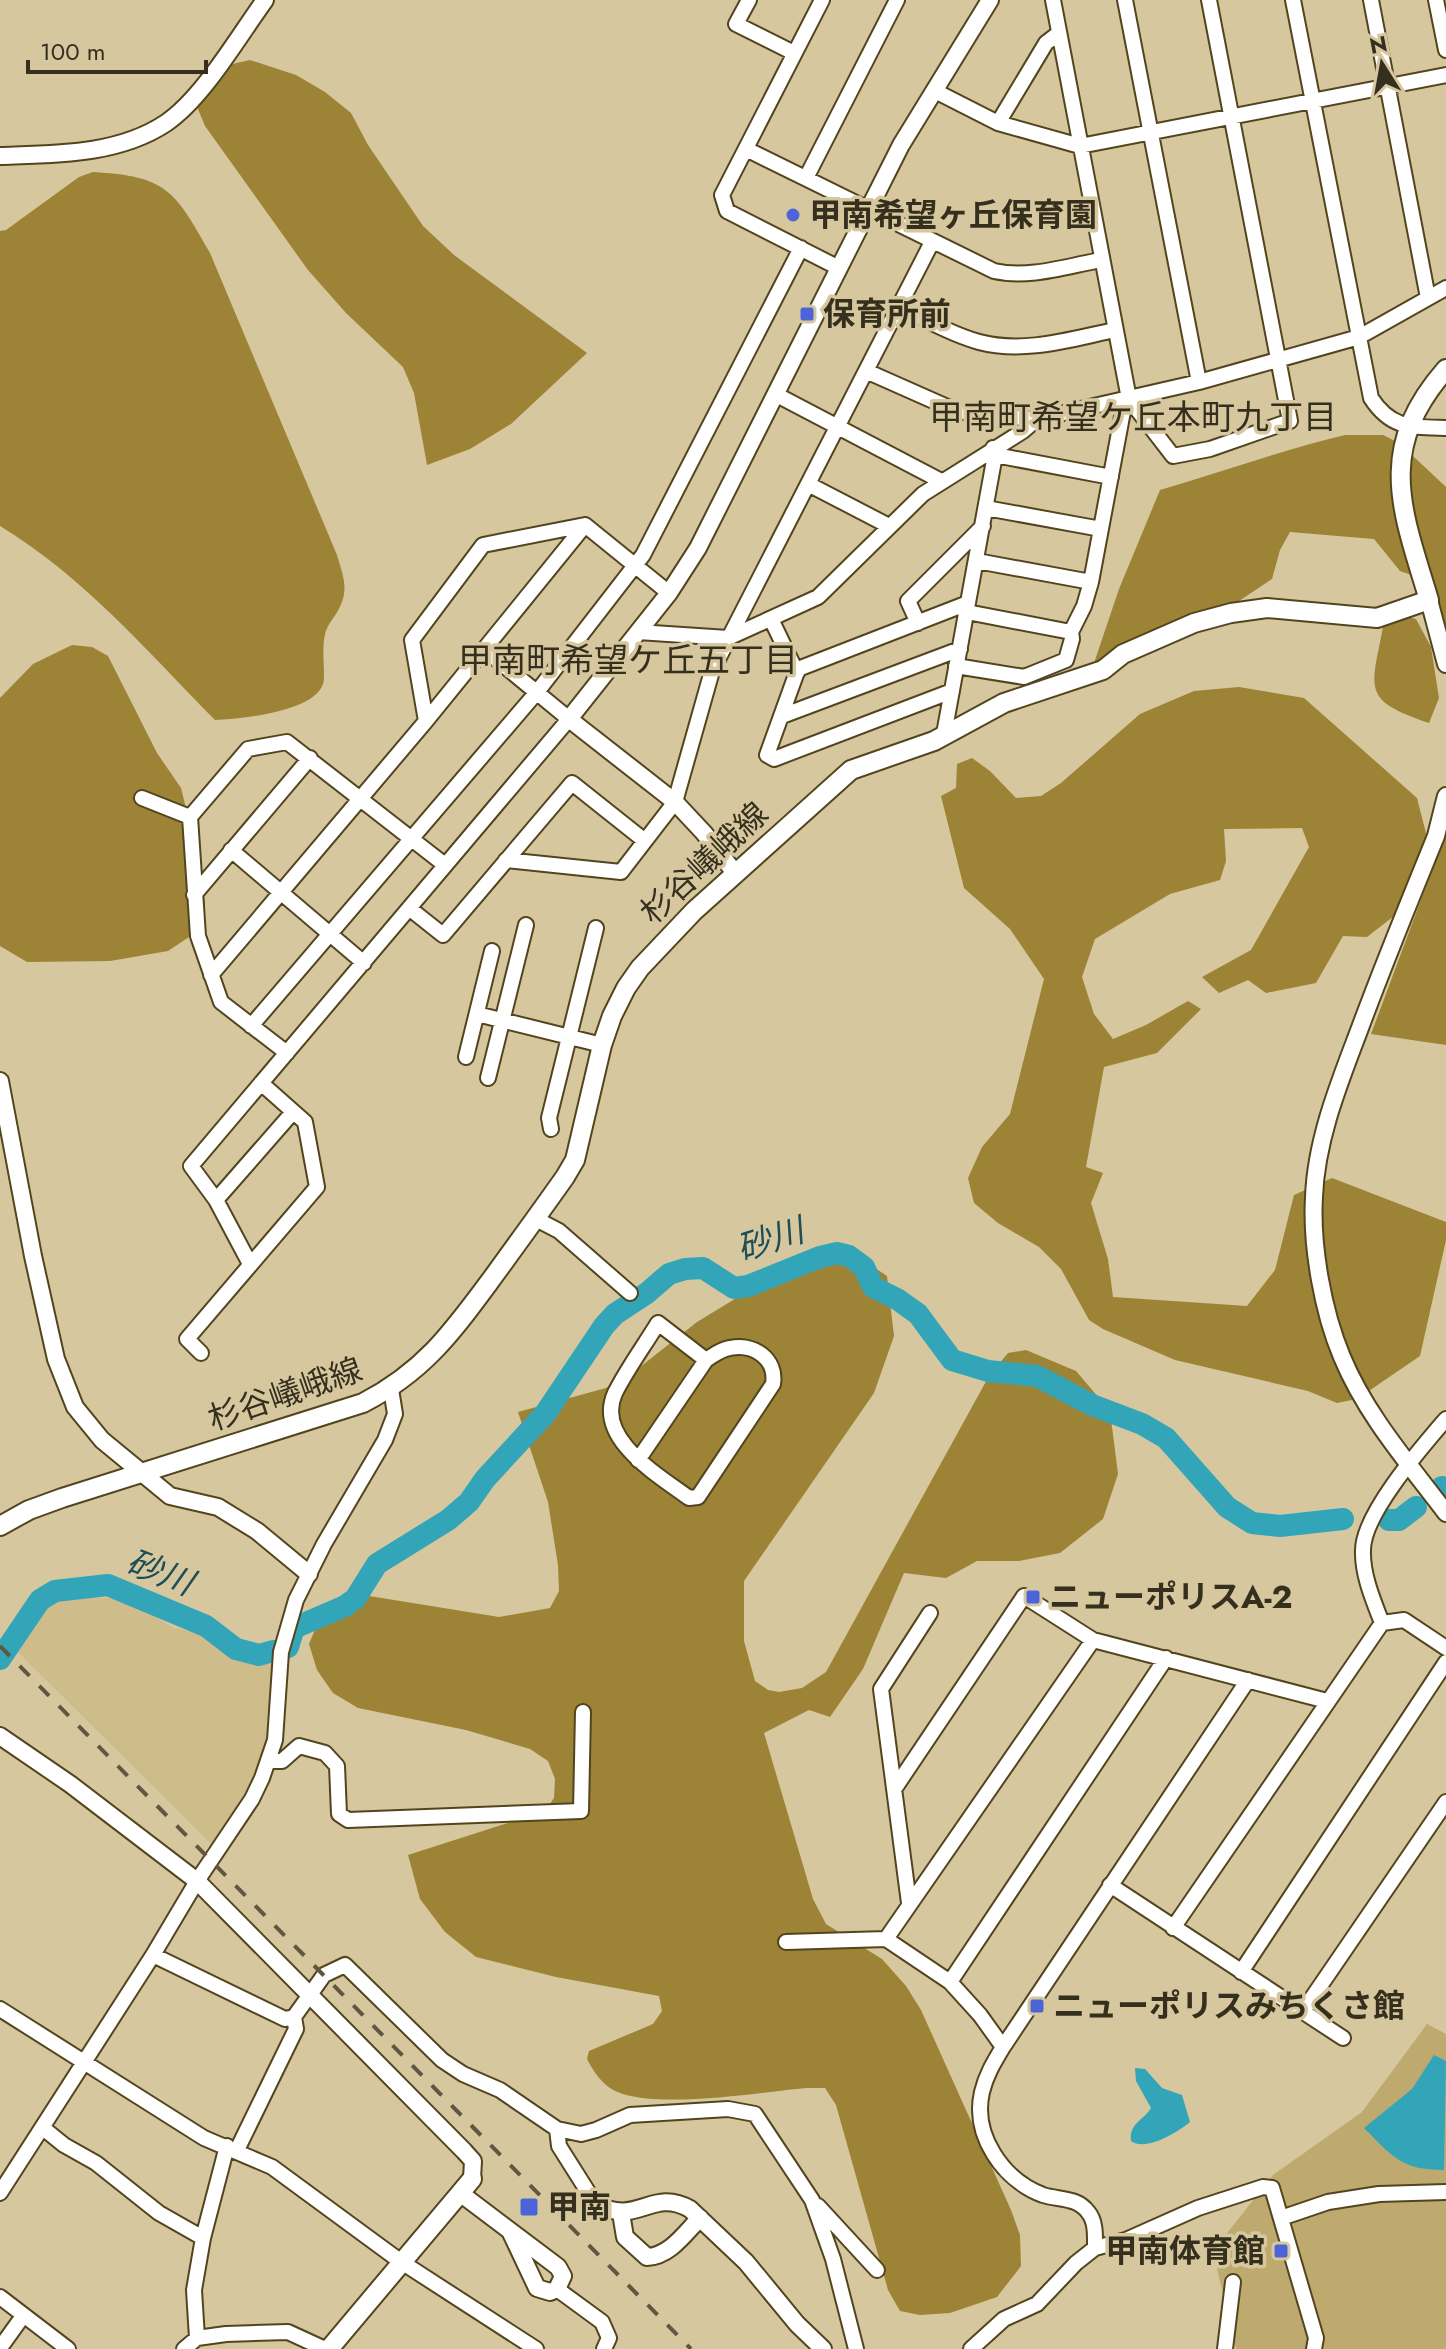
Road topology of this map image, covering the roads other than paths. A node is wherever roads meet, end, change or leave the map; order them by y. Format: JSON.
{"nodes":[{"id":1,"x":265,"y":0,"type":"edge"},
{"id":2,"x":749,"y":0,"type":"edge"},
{"id":3,"x":822,"y":0,"type":"edge"},
{"id":4,"x":897,"y":0,"type":"edge"},
{"id":5,"x":990,"y":0,"type":"edge"},
{"id":6,"x":1053,"y":0,"type":"edge"},
{"id":7,"x":1125,"y":0,"type":"edge"},
{"id":8,"x":1209,"y":0,"type":"edge"},
{"id":9,"x":1293,"y":0,"type":"edge"},
{"id":10,"x":1371,"y":0,"type":"edge"},
{"id":11,"x":1436,"y":0,"type":"edge"},
{"id":12,"x":1059,"y":33,"type":"junction"},
{"id":13,"x":1446,"y":50,"type":"edge"},
{"id":14,"x":794,"y":53,"type":"junction"},
{"id":15,"x":1446,"y":75,"type":"edge"},
{"id":16,"x":1387,"y":87,"type":"junction"},
{"id":17,"x":935,"y":91,"type":"junction"},
{"id":18,"x":1312,"y":101,"type":"junction"},
{"id":19,"x":1231,"y":117,"type":"junction"},
{"id":20,"x":998,"y":123,"type":"junction"},
{"id":21,"x":1151,"y":132,"type":"junction"},
{"id":22,"x":1080,"y":146,"type":"junction"},
{"id":23,"x":746,"y":149,"type":"junction"},
{"id":24,"x":0,"y":156,"type":"edge"},
{"id":25,"x":806,"y":178,"type":"junction"},
{"id":26,"x":869,"y":210,"type":"junction"},
{"id":27,"x":932,"y":242,"type":"junction"},
{"id":28,"x":801,"y":248,"type":"junction"},
{"id":29,"x":1101,"y":260,"type":"junction"},
{"id":30,"x":839,"y":268,"type":"junction"},
{"id":31,"x":1446,"y":288,"type":"edge"},
{"id":32,"x":1428,"y":298,"type":"junction"},
{"id":33,"x":899,"y":306,"type":"junction"},
{"id":34,"x":1115,"y":330,"type":"junction"},
{"id":35,"x":1359,"y":337,"type":"junction"},
{"id":36,"x":1278,"y":360,"type":"junction"},
{"id":37,"x":1446,"y":369,"type":"edge"},
{"id":38,"x":866,"y":371,"type":"junction"},
{"id":39,"x":1199,"y":382,"type":"junction"},
{"id":40,"x":775,"y":394,"type":"junction"},
{"id":41,"x":1129,"y":399,"type":"junction"},
{"id":42,"x":1037,"y":419,"type":"junction"},
{"id":43,"x":1411,"y":426,"type":"junction"},
{"id":44,"x":837,"y":427,"type":"junction"},
{"id":45,"x":1446,"y":428,"type":"edge"},
{"id":46,"x":994,"y":452,"type":"junction"},
{"id":47,"x":1111,"y":477,"type":"junction"},
{"id":48,"x":941,"y":481,"type":"junction"},
{"id":49,"x":808,"y":484,"type":"junction"},
{"id":50,"x":986,"y":508,"type":"junction"},
{"id":51,"x":585,"y":525,"type":"junction"},
{"id":52,"x":889,"y":526,"type":"junction"},
{"id":53,"x":983,"y":526,"type":"junction"},
{"id":54,"x":1101,"y":529,"type":"junction"},
{"id":55,"x":977,"y":561,"type":"junction"},
{"id":56,"x":634,"y":566,"type":"junction"},
{"id":57,"x":1091,"y":582,"type":"junction"},
{"id":58,"x":669,"y":593,"type":"junction"},
{"id":59,"x":1429,"y":600,"type":"junction"},
{"id":60,"x":968,"y":608,"type":"junction"},
{"id":61,"x":771,"y":619,"type":"junction"},
{"id":62,"x":918,"y":623,"type":"junction"},
{"id":63,"x":638,"y":632,"type":"junction"},
{"id":64,"x":1071,"y":632,"type":"junction"},
{"id":65,"x":728,"y":638,"type":"junction"},
{"id":66,"x":484,"y":649,"type":"junction"},
{"id":67,"x":960,"y":649,"type":"junction"},
{"id":68,"x":1446,"y":664,"type":"edge"},
{"id":69,"x":956,"y":666,"type":"junction"},
{"id":70,"x":797,"y":673,"type":"junction"},
{"id":71,"x":952,"y":691,"type":"junction"},
{"id":72,"x":537,"y":692,"type":"junction"},
{"id":73,"x":782,"y":716,"type":"junction"},
{"id":74,"x":569,"y":719,"type":"junction"},
{"id":75,"x":426,"y":721,"type":"junction"},
{"id":76,"x":944,"y":734,"type":"junction"},
{"id":77,"x":310,"y":758,"type":"junction"},
{"id":78,"x":1446,"y":796,"type":"edge"},
{"id":79,"x":142,"y":798,"type":"dead end"},
{"id":80,"x":359,"y":799,"type":"junction"},
{"id":81,"x":675,"y":802,"type":"junction"},
{"id":82,"x":190,"y":817,"type":"junction"},
{"id":83,"x":411,"y":838,"type":"junction"},
{"id":84,"x":645,"y":841,"type":"junction"},
{"id":85,"x":231,"y":850,"type":"junction"},
{"id":86,"x":506,"y":860,"type":"junction"},
{"id":87,"x":445,"y":865,"type":"junction"},
{"id":88,"x":735,"y":873,"type":"junction"},
{"id":89,"x":280,"y":892,"type":"junction"},
{"id":90,"x":194,"y":895,"type":"junction"},
{"id":91,"x":409,"y":908,"type":"junction"},
{"id":92,"x":526,"y":925,"type":"dead end"},
{"id":93,"x":596,"y":928,"type":"dead end"},
{"id":94,"x":329,"y":934,"type":"junction"},
{"id":95,"x":492,"y":951,"type":"dead end"},
{"id":96,"x":364,"y":963,"type":"junction"},
{"id":97,"x":211,"y":975,"type":"junction"},
{"id":98,"x":477,"y":1014,"type":"junction"},
{"id":99,"x":502,"y":1020,"type":"junction"},
{"id":100,"x":251,"y":1026,"type":"junction"},
{"id":101,"x":569,"y":1037,"type":"junction"},
{"id":102,"x":602,"y":1045,"type":"junction"},
{"id":103,"x":287,"y":1053,"type":"junction"},
{"id":104,"x":466,"y":1057,"type":"dead end"},
{"id":105,"x":488,"y":1078,"type":"dead end"},
{"id":106,"x":0,"y":1081,"type":"edge"},
{"id":107,"x":261,"y":1083,"type":"junction"},
{"id":108,"x":293,"y":1112,"type":"junction"},
{"id":109,"x":551,"y":1129,"type":"dead end"},
{"id":110,"x":216,"y":1200,"type":"junction"},
{"id":111,"x":536,"y":1219,"type":"junction"},
{"id":112,"x":250,"y":1264,"type":"junction"},
{"id":113,"x":630,"y":1293,"type":"dead end"},
{"id":114,"x":201,"y":1353,"type":"dead end"},
{"id":115,"x":706,"y":1360,"type":"junction"},
{"id":116,"x":391,"y":1389,"type":"junction"},
{"id":117,"x":1446,"y":1419,"type":"edge"},
{"id":118,"x":638,"y":1460,"type":"junction"},
{"id":119,"x":1409,"y":1463,"type":"junction"},
{"id":120,"x":140,"y":1473,"type":"junction"},
{"id":121,"x":1446,"y":1513,"type":"edge"},
{"id":122,"x":0,"y":1526,"type":"edge"},
{"id":123,"x":309,"y":1574,"type":"junction"},
{"id":124,"x":930,"y":1613,"type":"dead end"},
{"id":125,"x":1382,"y":1623,"type":"junction"},
{"id":126,"x":1093,"y":1640,"type":"junction"},
{"id":127,"x":1446,"y":1648,"type":"edge"},
{"id":128,"x":1166,"y":1658,"type":"junction"},
{"id":129,"x":1446,"y":1662,"type":"edge"},
{"id":130,"x":1248,"y":1680,"type":"junction"},
{"id":131,"x":1327,"y":1701,"type":"junction"},
{"id":132,"x":583,"y":1712,"type":"dead end"},
{"id":133,"x":0,"y":1736,"type":"edge"},
{"id":134,"x":270,"y":1761,"type":"junction"},
{"id":135,"x":895,"y":1788,"type":"junction"},
{"id":136,"x":1446,"y":1802,"type":"edge"},
{"id":137,"x":197,"y":1881,"type":"junction"},
{"id":138,"x":1110,"y":1885,"type":"junction"},
{"id":139,"x":909,"y":1903,"type":"junction"},
{"id":140,"x":1173,"y":1928,"type":"junction"},
{"id":141,"x":886,"y":1939,"type":"junction"},
{"id":142,"x":786,"y":1942,"type":"dead end"},
{"id":143,"x":153,"y":1955,"type":"junction"},
{"id":144,"x":1241,"y":1972,"type":"junction"},
{"id":145,"x":950,"y":1982,"type":"junction"},
{"id":146,"x":310,"y":1994,"type":"junction"},
{"id":147,"x":0,"y":2009,"type":"edge"},
{"id":148,"x":1303,"y":2011,"type":"junction"},
{"id":149,"x":294,"y":2017,"type":"junction"},
{"id":150,"x":1343,"y":2038,"type":"dead end"},
{"id":151,"x":1003,"y":2047,"type":"junction"},
{"id":152,"x":83,"y":2063,"type":"junction"},
{"id":153,"x":43,"y":2128,"type":"junction"},
{"id":154,"x":557,"y":2129,"type":"junction"},
{"id":155,"x":232,"y":2148,"type":"junction"},
{"id":156,"x":466,"y":2186,"type":"junction"},
{"id":157,"x":1446,"y":2192,"type":"edge"},
{"id":158,"x":0,"y":2193,"type":"edge"},
{"id":159,"x":812,"y":2200,"type":"junction"},
{"id":160,"x":595,"y":2203,"type":"joint"},
{"id":161,"x":621,"y":2213,"type":"junction"},
{"id":162,"x":700,"y":2218,"type":"junction"},
{"id":163,"x":1281,"y":2218,"type":"junction"},
{"id":164,"x":511,"y":2233,"type":"junction"},
{"id":165,"x":203,"y":2238,"type":"junction"},
{"id":166,"x":1095,"y":2248,"type":"junction"},
{"id":167,"x":539,"y":2253,"type":"junction"},
{"id":168,"x":400,"y":2261,"type":"junction"},
{"id":169,"x":524,"y":2264,"type":"junction"},
{"id":170,"x":877,"y":2270,"type":"dead end"},
{"id":171,"x":1233,"y":2282,"type":"dead end"},
{"id":172,"x":557,"y":2289,"type":"junction"},
{"id":173,"x":0,"y":2297,"type":"edge"},
{"id":174,"x":23,"y":2316,"type":"junction"},
{"id":175,"x":197,"y":2338,"type":"junction"},
{"id":176,"x":0,"y":2348,"type":"edge"},
{"id":177,"x":68,"y":2349,"type":"edge"},
{"id":178,"x":184,"y":2349,"type":"edge"},
{"id":179,"x":327,"y":2349,"type":"edge"},
{"id":180,"x":536,"y":2349,"type":"edge"},
{"id":181,"x":604,"y":2349,"type":"edge"},
{"id":182,"x":823,"y":2349,"type":"edge"},
{"id":183,"x":856,"y":2349,"type":"edge"},
{"id":184,"x":971,"y":2349,"type":"edge"},
{"id":185,"x":1225,"y":2349,"type":"edge"},
{"id":186,"x":1314,"y":2349,"type":"edge"}],
"edges":[{"from":1,"to":24,"type":"street"},
{"from":2,"to":14,"type":"street"},
{"from":3,"to":14,"type":"street"},
{"from":4,"to":25,"type":"street"},
{"from":5,"to":17,"type":"street"},
{"from":6,"to":12,"type":"street"},
{"from":7,"to":21,"type":"street"},
{"from":8,"to":19,"type":"street"},
{"from":9,"to":18,"type":"street"},
{"from":10,"to":16,"type":"street"},
{"from":11,"to":13,"type":"street"},
{"from":12,"to":20,"type":"street"},
{"from":12,"to":22,"type":"street"},
{"from":14,"to":23,"type":"street"},
{"from":15,"to":16,"type":"street"},
{"from":16,"to":18,"type":"street"},
{"from":16,"to":32,"type":"street"},
{"from":17,"to":20,"type":"street"},
{"from":17,"to":26,"type":"street"},
{"from":18,"to":19,"type":"street"},
{"from":18,"to":35,"type":"street"},
{"from":19,"to":21,"type":"street"},
{"from":19,"to":36,"type":"street"},
{"from":20,"to":22,"type":"street"},
{"from":21,"to":22,"type":"street"},
{"from":21,"to":39,"type":"street"},
{"from":22,"to":29,"type":"street"},
{"from":23,"to":25,"type":"street"},
{"from":23,"to":28,"type":"street"},
{"from":25,"to":26,"type":"street"},
{"from":26,"to":27,"type":"street"},
{"from":26,"to":30,"type":"street"},
{"from":27,"to":29,"type":"street"},
{"from":27,"to":33,"type":"street"},
{"from":28,"to":30,"type":"street"},
{"from":28,"to":56,"type":"street"},
{"from":29,"to":34,"type":"street"},
{"from":30,"to":40,"type":"street"},
{"from":31,"to":32,"type":"street"},
{"from":32,"to":35,"type":"street"},
{"from":33,"to":34,"type":"street"},
{"from":33,"to":38,"type":"street"},
{"from":34,"to":41,"type":"street"},
{"from":35,"to":36,"type":"street"},
{"from":35,"to":43,"type":"street"},
{"from":36,"to":39,"type":"street"},
{"from":36,"to":41,"type":"street"},
{"from":37,"to":43,"type":"main road"},
{"from":38,"to":42,"type":"street"},
{"from":38,"to":44,"type":"street"},
{"from":39,"to":41,"type":"street"},
{"from":40,"to":44,"type":"street"},
{"from":40,"to":58,"type":"street"},
{"from":41,"to":42,"type":"street"},
{"from":41,"to":47,"type":"street"},
{"from":42,"to":46,"type":"street"},
{"from":43,"to":45,"type":"street"},
{"from":43,"to":59,"type":"main road"},
{"from":44,"to":48,"type":"street"},
{"from":44,"to":49,"type":"street"},
{"from":46,"to":47,"type":"street"},
{"from":46,"to":48,"type":"street"},
{"from":46,"to":50,"type":"street"},
{"from":47,"to":54,"type":"street"},
{"from":48,"to":52,"type":"street"},
{"from":49,"to":52,"type":"street"},
{"from":49,"to":65,"type":"street"},
{"from":50,"to":53,"type":"street"},
{"from":50,"to":54,"type":"street"},
{"from":51,"to":56,"type":"street"},
{"from":51,"to":66,"type":"street"},
{"from":51,"to":75,"type":"street"},
{"from":52,"to":61,"type":"street"},
{"from":53,"to":55,"type":"street"},
{"from":53,"to":62,"type":"street"},
{"from":54,"to":57,"type":"street"},
{"from":55,"to":57,"type":"street"},
{"from":55,"to":60,"type":"street"},
{"from":56,"to":58,"type":"street"},
{"from":56,"to":72,"type":"street"},
{"from":57,"to":64,"type":"street"},
{"from":58,"to":63,"type":"street"},
{"from":59,"to":68,"type":"street"},
{"from":59,"to":76,"type":"main road","name":"杉谷嶬峨線"},
{"from":60,"to":62,"type":"street"},
{"from":60,"to":64,"type":"street"},
{"from":60,"to":67,"type":"street"},
{"from":61,"to":65,"type":"street"},
{"from":61,"to":70,"type":"street"},
{"from":62,"to":70,"type":"street"},
{"from":63,"to":65,"type":"street"},
{"from":63,"to":74,"type":"street"},
{"from":64,"to":69,"type":"street"},
{"from":65,"to":81,"type":"street"},
{"from":66,"to":72,"type":"street"},
{"from":66,"to":75,"type":"street"},
{"from":67,"to":69,"type":"street"},
{"from":67,"to":73,"type":"street"},
{"from":69,"to":71,"type":"street"},
{"from":70,"to":73,"type":"street"},
{"from":71,"to":73,"type":"street"},
{"from":71,"to":76,"type":"street"},
{"from":72,"to":74,"type":"street"},
{"from":72,"to":83,"type":"street"},
{"from":74,"to":81,"type":"street"},
{"from":74,"to":87,"type":"street"},
{"from":75,"to":80,"type":"street"},
{"from":76,"to":88,"type":"main road","name":"杉谷嶬峨線"},
{"from":77,"to":80,"type":"street"},
{"from":77,"to":82,"type":"street"},
{"from":77,"to":85,"type":"street"},
{"from":78,"to":119,"type":"street"},
{"from":79,"to":82,"type":"street"},
{"from":80,"to":83,"type":"street"},
{"from":80,"to":89,"type":"street"},
{"from":81,"to":84,"type":"street"},
{"from":81,"to":88,"type":"street"},
{"from":82,"to":90,"type":"street"},
{"from":83,"to":87,"type":"street"},
{"from":83,"to":94,"type":"street"},
{"from":84,"to":86,"type":"street"},
{"from":84,"to":86,"type":"street"},
{"from":85,"to":89,"type":"street"},
{"from":85,"to":90,"type":"street"},
{"from":86,"to":91,"type":"street"},
{"from":87,"to":91,"type":"street"},
{"from":88,"to":102,"type":"main road","name":"杉谷嶬峨線"},
{"from":89,"to":94,"type":"street"},
{"from":89,"to":97,"type":"street"},
{"from":90,"to":97,"type":"street"},
{"from":91,"to":96,"type":"street"},
{"from":92,"to":99,"type":"street"},
{"from":93,"to":101,"type":"street"},
{"from":94,"to":96,"type":"street"},
{"from":94,"to":100,"type":"street"},
{"from":95,"to":98,"type":"street"},
{"from":96,"to":103,"type":"street"},
{"from":97,"to":100,"type":"street"},
{"from":98,"to":99,"type":"street"},
{"from":98,"to":104,"type":"street"},
{"from":99,"to":101,"type":"street"},
{"from":99,"to":105,"type":"street"},
{"from":100,"to":103,"type":"street"},
{"from":101,"to":102,"type":"street"},
{"from":101,"to":109,"type":"street"},
{"from":102,"to":111,"type":"main road","name":"杉谷嶬峨線"},
{"from":103,"to":107,"type":"street"},
{"from":106,"to":120,"type":"street"},
{"from":107,"to":108,"type":"street"},
{"from":107,"to":110,"type":"street"},
{"from":108,"to":110,"type":"street"},
{"from":108,"to":112,"type":"street"},
{"from":110,"to":112,"type":"street"},
{"from":111,"to":113,"type":"street"},
{"from":111,"to":116,"type":"main road","name":"杉谷嶬峨線"},
{"from":112,"to":114,"type":"street"},
{"from":115,"to":118,"type":"street"},
{"from":115,"to":118,"type":"street"},
{"from":115,"to":118,"type":"street"},
{"from":116,"to":120,"type":"main road","name":"杉谷嶬峨線"},
{"from":116,"to":123,"type":"street"},
{"from":117,"to":119,"type":"street"},
{"from":119,"to":121,"type":"street"},
{"from":119,"to":125,"type":"street"},
{"from":120,"to":122,"type":"main road","name":"杉谷嶬峨線"},
{"from":120,"to":123,"type":"street"},
{"from":123,"to":134,"type":"street"},
{"from":124,"to":135,"type":"street"},
{"from":125,"to":127,"type":"street"},
{"from":125,"to":131,"type":"street"},
{"from":126,"to":128,"type":"street"},
{"from":126,"to":135,"type":"street"},
{"from":126,"to":139,"type":"street"},
{"from":128,"to":130,"type":"street"},
{"from":128,"to":145,"type":"street"},
{"from":129,"to":144,"type":"street"},
{"from":130,"to":131,"type":"street"},
{"from":130,"to":138,"type":"street"},
{"from":131,"to":140,"type":"street"},
{"from":132,"to":134,"type":"street"},
{"from":133,"to":137,"type":"street"},
{"from":134,"to":137,"type":"street"},
{"from":135,"to":139,"type":"street"},
{"from":136,"to":148,"type":"street"},
{"from":137,"to":143,"type":"street"},
{"from":137,"to":146,"type":"street"},
{"from":138,"to":140,"type":"street"},
{"from":138,"to":151,"type":"street"},
{"from":139,"to":141,"type":"street"},
{"from":140,"to":144,"type":"street"},
{"from":141,"to":142,"type":"street"},
{"from":141,"to":145,"type":"street"},
{"from":143,"to":149,"type":"street"},
{"from":143,"to":152,"type":"street"},
{"from":144,"to":148,"type":"street"},
{"from":145,"to":151,"type":"street"},
{"from":146,"to":149,"type":"street"},
{"from":146,"to":154,"type":"street"},
{"from":146,"to":156,"type":"street"},
{"from":147,"to":152,"type":"street"},
{"from":148,"to":150,"type":"street"},
{"from":149,"to":155,"type":"street"},
{"from":151,"to":166,"type":"street"},
{"from":152,"to":153,"type":"street"},
{"from":152,"to":155,"type":"street"},
{"from":153,"to":158,"type":"street"},
{"from":153,"to":165,"type":"street"},
{"from":154,"to":159,"type":"street"},
{"from":154,"to":160,"type":"street"},
{"from":155,"to":165,"type":"street"},
{"from":155,"to":168,"type":"street"},
{"from":156,"to":164,"type":"street"},
{"from":156,"to":168,"type":"main road"},
{"from":157,"to":163,"type":"street"},
{"from":159,"to":170,"type":"street"},
{"from":159,"to":183,"type":"street"},
{"from":160,"to":161,"type":"street"},
{"from":161,"to":162,"type":"street"},
{"from":161,"to":162,"type":"street"},
{"from":162,"to":182,"type":"street"},
{"from":163,"to":166,"type":"street"},
{"from":163,"to":186,"type":"street"},
{"from":164,"to":167,"type":"street"},
{"from":164,"to":169,"type":"street"},
{"from":165,"to":175,"type":"street"},
{"from":166,"to":184,"type":"street"},
{"from":167,"to":169,"type":"street"},
{"from":167,"to":172,"type":"street"},
{"from":168,"to":179,"type":"main road"},
{"from":168,"to":180,"type":"street"},
{"from":169,"to":172,"type":"street"},
{"from":171,"to":185,"type":"street"},
{"from":172,"to":181,"type":"street"},
{"from":173,"to":174,"type":"street"},
{"from":174,"to":176,"type":"street"},
{"from":174,"to":177,"type":"street"},
{"from":175,"to":178,"type":"street"},
{"from":175,"to":179,"type":"street"}]}
